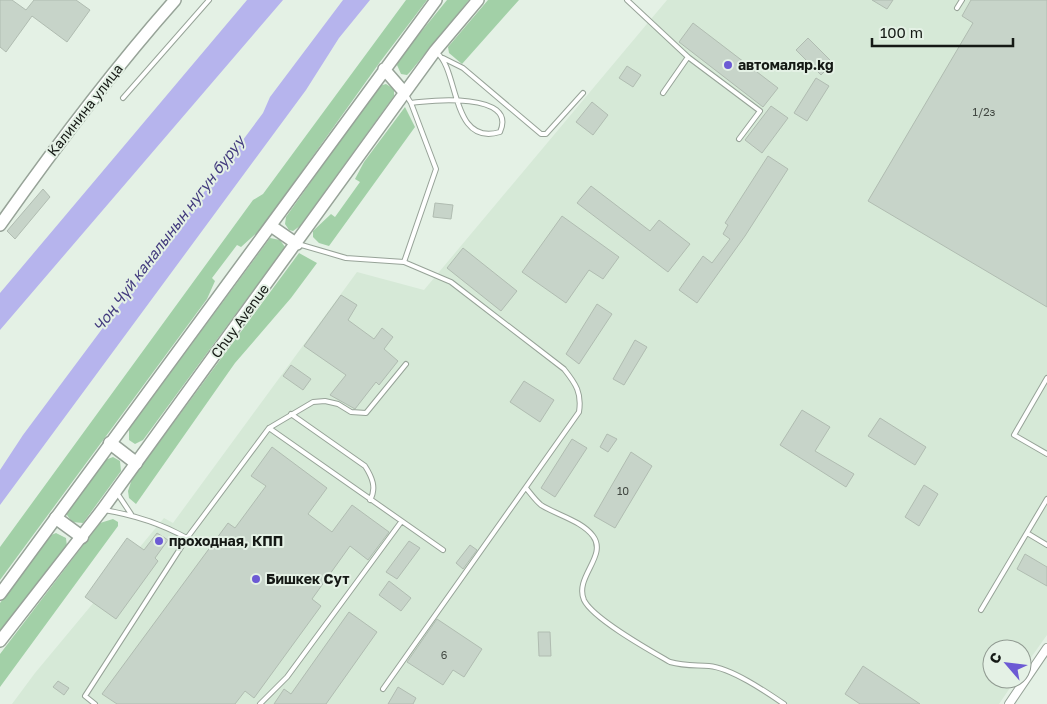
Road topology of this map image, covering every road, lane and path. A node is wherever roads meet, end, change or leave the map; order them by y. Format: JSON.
{"nodes":[{"id":1,"x":175,"y":0,"type":"edge"},
{"id":2,"x":209,"y":0,"type":"edge"},
{"id":3,"x":436,"y":0,"type":"edge"},
{"id":4,"x":478,"y":0,"type":"edge"},
{"id":5,"x":627,"y":0,"type":"edge"},
{"id":6,"x":962,"y":0,"type":"edge"},
{"id":7,"x":957,"y":8,"type":"dead end"},
{"id":8,"x":439,"y":54,"type":"junction"},
{"id":9,"x":688,"y":57,"type":"junction"},
{"id":10,"x":384,"y":69,"type":"junction"},
{"id":11,"x":404,"y":92,"type":"junction"},
{"id":12,"x":583,"y":93,"type":"dead end"},
{"id":13,"x":663,"y":93,"type":"dead end"},
{"id":14,"x":123,"y":98,"type":"dead end"},
{"id":15,"x":455,"y":100,"type":"junction"},
{"id":16,"x":410,"y":103,"type":"junction"},
{"id":17,"x":739,"y":139,"type":"dead end"},
{"id":18,"x":0,"y":225,"type":"edge"},
{"id":19,"x":271,"y":226,"type":"junction"},
{"id":20,"x":297,"y":244,"type":"junction"},
{"id":21,"x":404,"y":262,"type":"junction"},
{"id":22,"x":406,"y":364,"type":"dead end"},
{"id":23,"x":1047,"y":378,"type":"edge"},
{"id":24,"x":291,"y":414,"type":"junction"},
{"id":25,"x":269,"y":428,"type":"junction"},
{"id":26,"x":110,"y":443,"type":"junction"},
{"id":27,"x":1047,"y":454,"type":"edge"},
{"id":28,"x":136,"y":463,"type":"junction"},
{"id":29,"x":526,"y":488,"type":"junction"},
{"id":30,"x":116,"y":491,"type":"junction"},
{"id":31,"x":1047,"y":499,"type":"edge"},
{"id":32,"x":370,"y":500,"type":"junction"},
{"id":33,"x":102,"y":510,"type":"junction"},
{"id":34,"x":131,"y":514,"type":"junction"},
{"id":35,"x":56,"y":518,"type":"junction"},
{"id":36,"x":401,"y":522,"type":"junction"},
{"id":37,"x":1027,"y":533,"type":"junction"},
{"id":38,"x":82,"y":537,"type":"junction"},
{"id":39,"x":187,"y":538,"type":"junction"},
{"id":40,"x":1047,"y":545,"type":"edge"},
{"id":41,"x":443,"y":550,"type":"dead end"},
{"id":42,"x":0,"y":594,"type":"edge"},
{"id":43,"x":981,"y":610,"type":"dead end"},
{"id":44,"x":0,"y":642,"type":"edge"},
{"id":45,"x":1047,"y":648,"type":"edge"},
{"id":46,"x":383,"y":689,"type":"dead end"},
{"id":47,"x":95,"y":704,"type":"edge"},
{"id":48,"x":260,"y":704,"type":"edge"},
{"id":49,"x":784,"y":704,"type":"edge"},
{"id":50,"x":1009,"y":704,"type":"edge"}],
"edges":[{"from":1,"to":18,"type":"main road","name":"Калинина улица"},
{"from":2,"to":14,"type":"lane"},
{"from":3,"to":10,"type":"main road"},
{"from":4,"to":8,"type":"main road","name":"Chuy Avenue"},
{"from":5,"to":9,"type":"lane"},
{"from":6,"to":7,"type":"lane"},
{"from":8,"to":11,"type":"main road","name":"Chuy Avenue"},
{"from":8,"to":12,"type":"lane"},
{"from":8,"to":15,"type":"lane"},
{"from":9,"to":13,"type":"lane"},
{"from":9,"to":17,"type":"lane"},
{"from":10,"to":11,"type":"main road"},
{"from":10,"to":19,"type":"main road"},
{"from":11,"to":16,"type":"lane"},
{"from":11,"to":20,"type":"main road","name":"Chuy Avenue"},
{"from":15,"to":15,"type":"lane"},
{"from":15,"to":16,"type":"lane"},
{"from":16,"to":21,"type":"lane"},
{"from":19,"to":20,"type":"main road"},
{"from":19,"to":26,"type":"main road"},
{"from":20,"to":21,"type":"lane"},
{"from":20,"to":28,"type":"main road","name":"Chuy Avenue"},
{"from":21,"to":29,"type":"lane"},
{"from":22,"to":24,"type":"lane"},
{"from":23,"to":27,"type":"lane"},
{"from":24,"to":25,"type":"lane"},
{"from":24,"to":32,"type":"lane"},
{"from":25,"to":32,"type":"lane"},
{"from":25,"to":39,"type":"lane"},
{"from":26,"to":28,"type":"main road"},
{"from":26,"to":35,"type":"main road"},
{"from":28,"to":30,"type":"main road","name":"Chuy Avenue"},
{"from":29,"to":46,"type":"lane"},
{"from":29,"to":49,"type":"lane"},
{"from":30,"to":33,"type":"main road","name":"Chuy Avenue"},
{"from":30,"to":34,"type":"lane"},
{"from":31,"to":37,"type":"lane"},
{"from":32,"to":36,"type":"lane"},
{"from":33,"to":34,"type":"lane"},
{"from":33,"to":38,"type":"main road","name":"Chuy Avenue"},
{"from":34,"to":39,"type":"lane"},
{"from":35,"to":38,"type":"main road"},
{"from":35,"to":42,"type":"main road"},
{"from":36,"to":41,"type":"lane"},
{"from":36,"to":48,"type":"lane"},
{"from":37,"to":40,"type":"lane"},
{"from":37,"to":43,"type":"lane"},
{"from":38,"to":44,"type":"main road","name":"Chuy Avenue"},
{"from":39,"to":47,"type":"lane"},
{"from":45,"to":50,"type":"street"}]}
